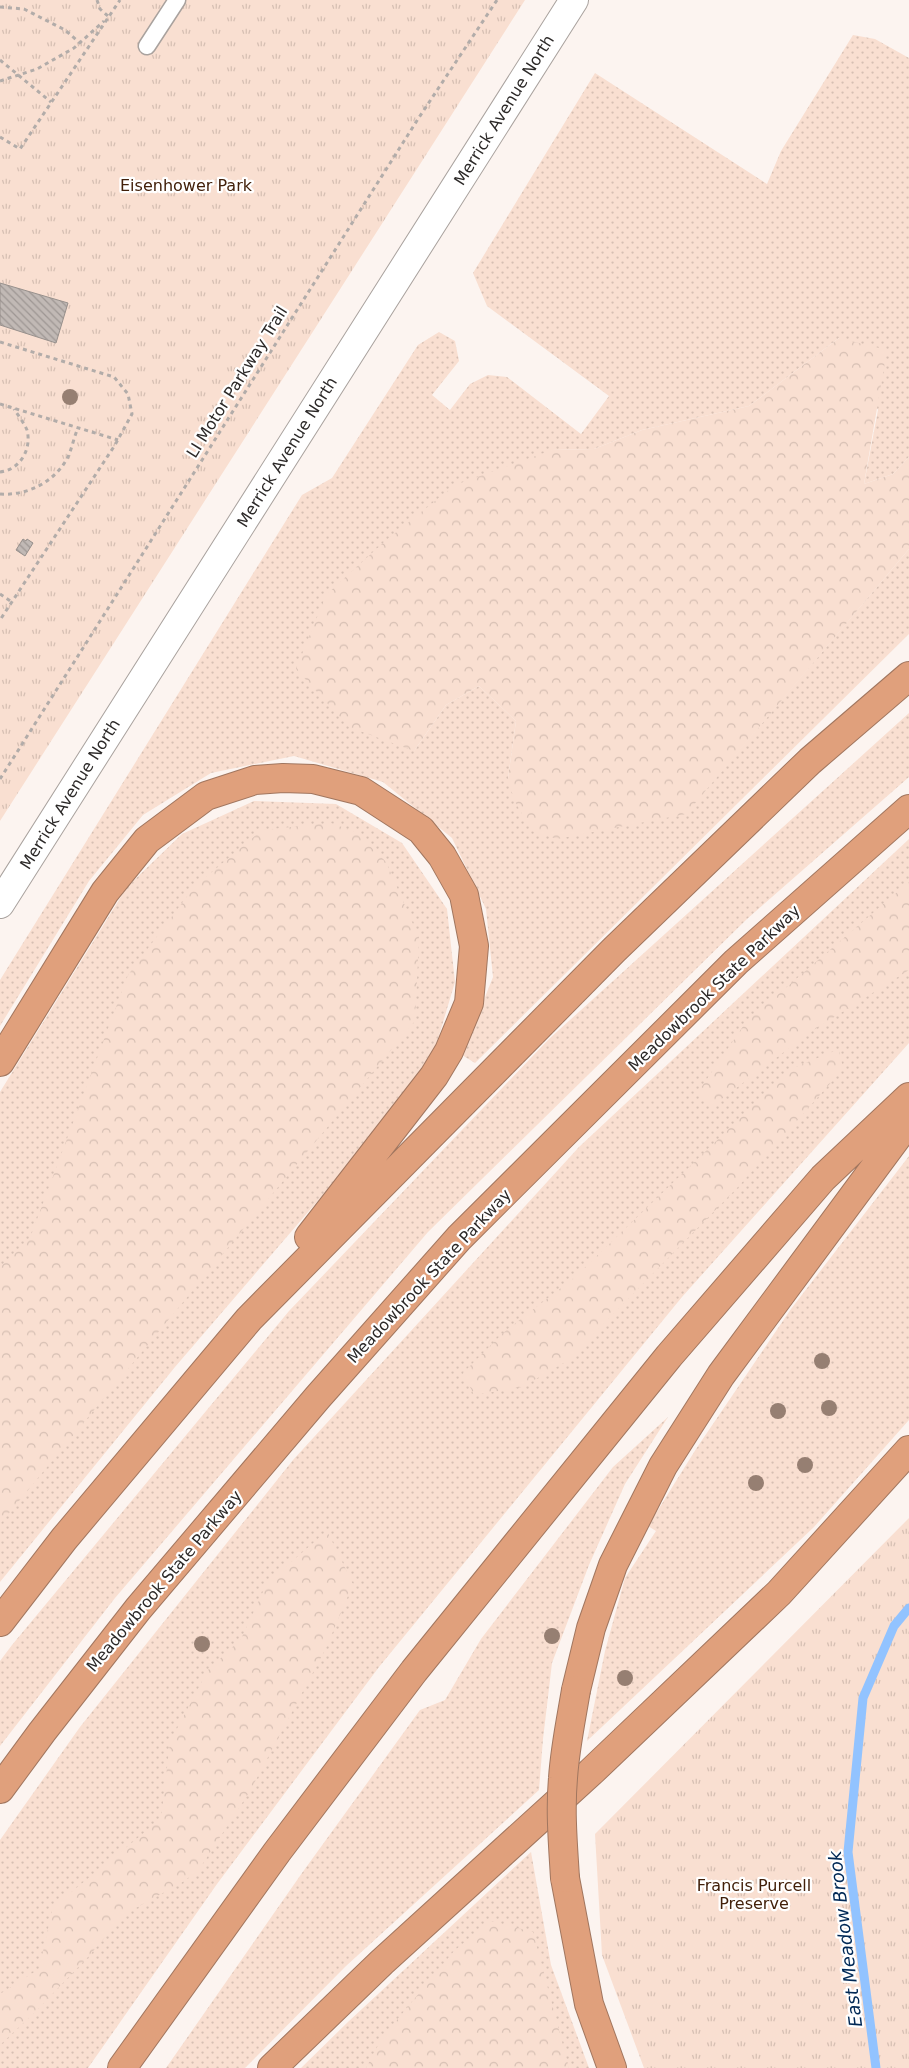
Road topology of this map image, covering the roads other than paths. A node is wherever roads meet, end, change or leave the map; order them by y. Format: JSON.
{"nodes":[{"id":1,"x":177,"y":0,"type":"edge"},
{"id":2,"x":574,"y":0,"type":"edge"},
{"id":3,"x":147,"y":46,"type":"dead end"},
{"id":4,"x":909,"y":676,"type":"edge"},
{"id":5,"x":909,"y":809,"type":"edge"},
{"id":6,"x":0,"y":904,"type":"edge"},
{"id":7,"x":0,"y":1062,"type":"edge"},
{"id":8,"x":909,"y":1097,"type":"edge"},
{"id":9,"x":909,"y":1121,"type":"edge"},
{"id":10,"x":249,"y":1319,"type":"junction"},
{"id":11,"x":909,"y":1450,"type":"edge"},
{"id":12,"x":0,"y":1622,"type":"edge"},
{"id":13,"x":0,"y":1789,"type":"edge"},
{"id":14,"x":122,"y":2068,"type":"edge"},
{"id":15,"x":272,"y":2068,"type":"edge"},
{"id":16,"x":612,"y":2068,"type":"edge"}],
"edges":[{"from":1,"to":3,"type":"lane"},
{"from":2,"to":6,"type":"main road","name":"Merrick Avenue North"},
{"from":4,"to":10,"type":"highway"},
{"from":5,"to":13,"type":"highway","name":"Meadowbrook State Parkway"},
{"from":7,"to":10,"type":"highway"},
{"from":8,"to":14,"type":"highway"},
{"from":9,"to":16,"type":"highway","bridge":true},
{"from":10,"to":12,"type":"highway"},
{"from":11,"to":15,"type":"highway"}]}
